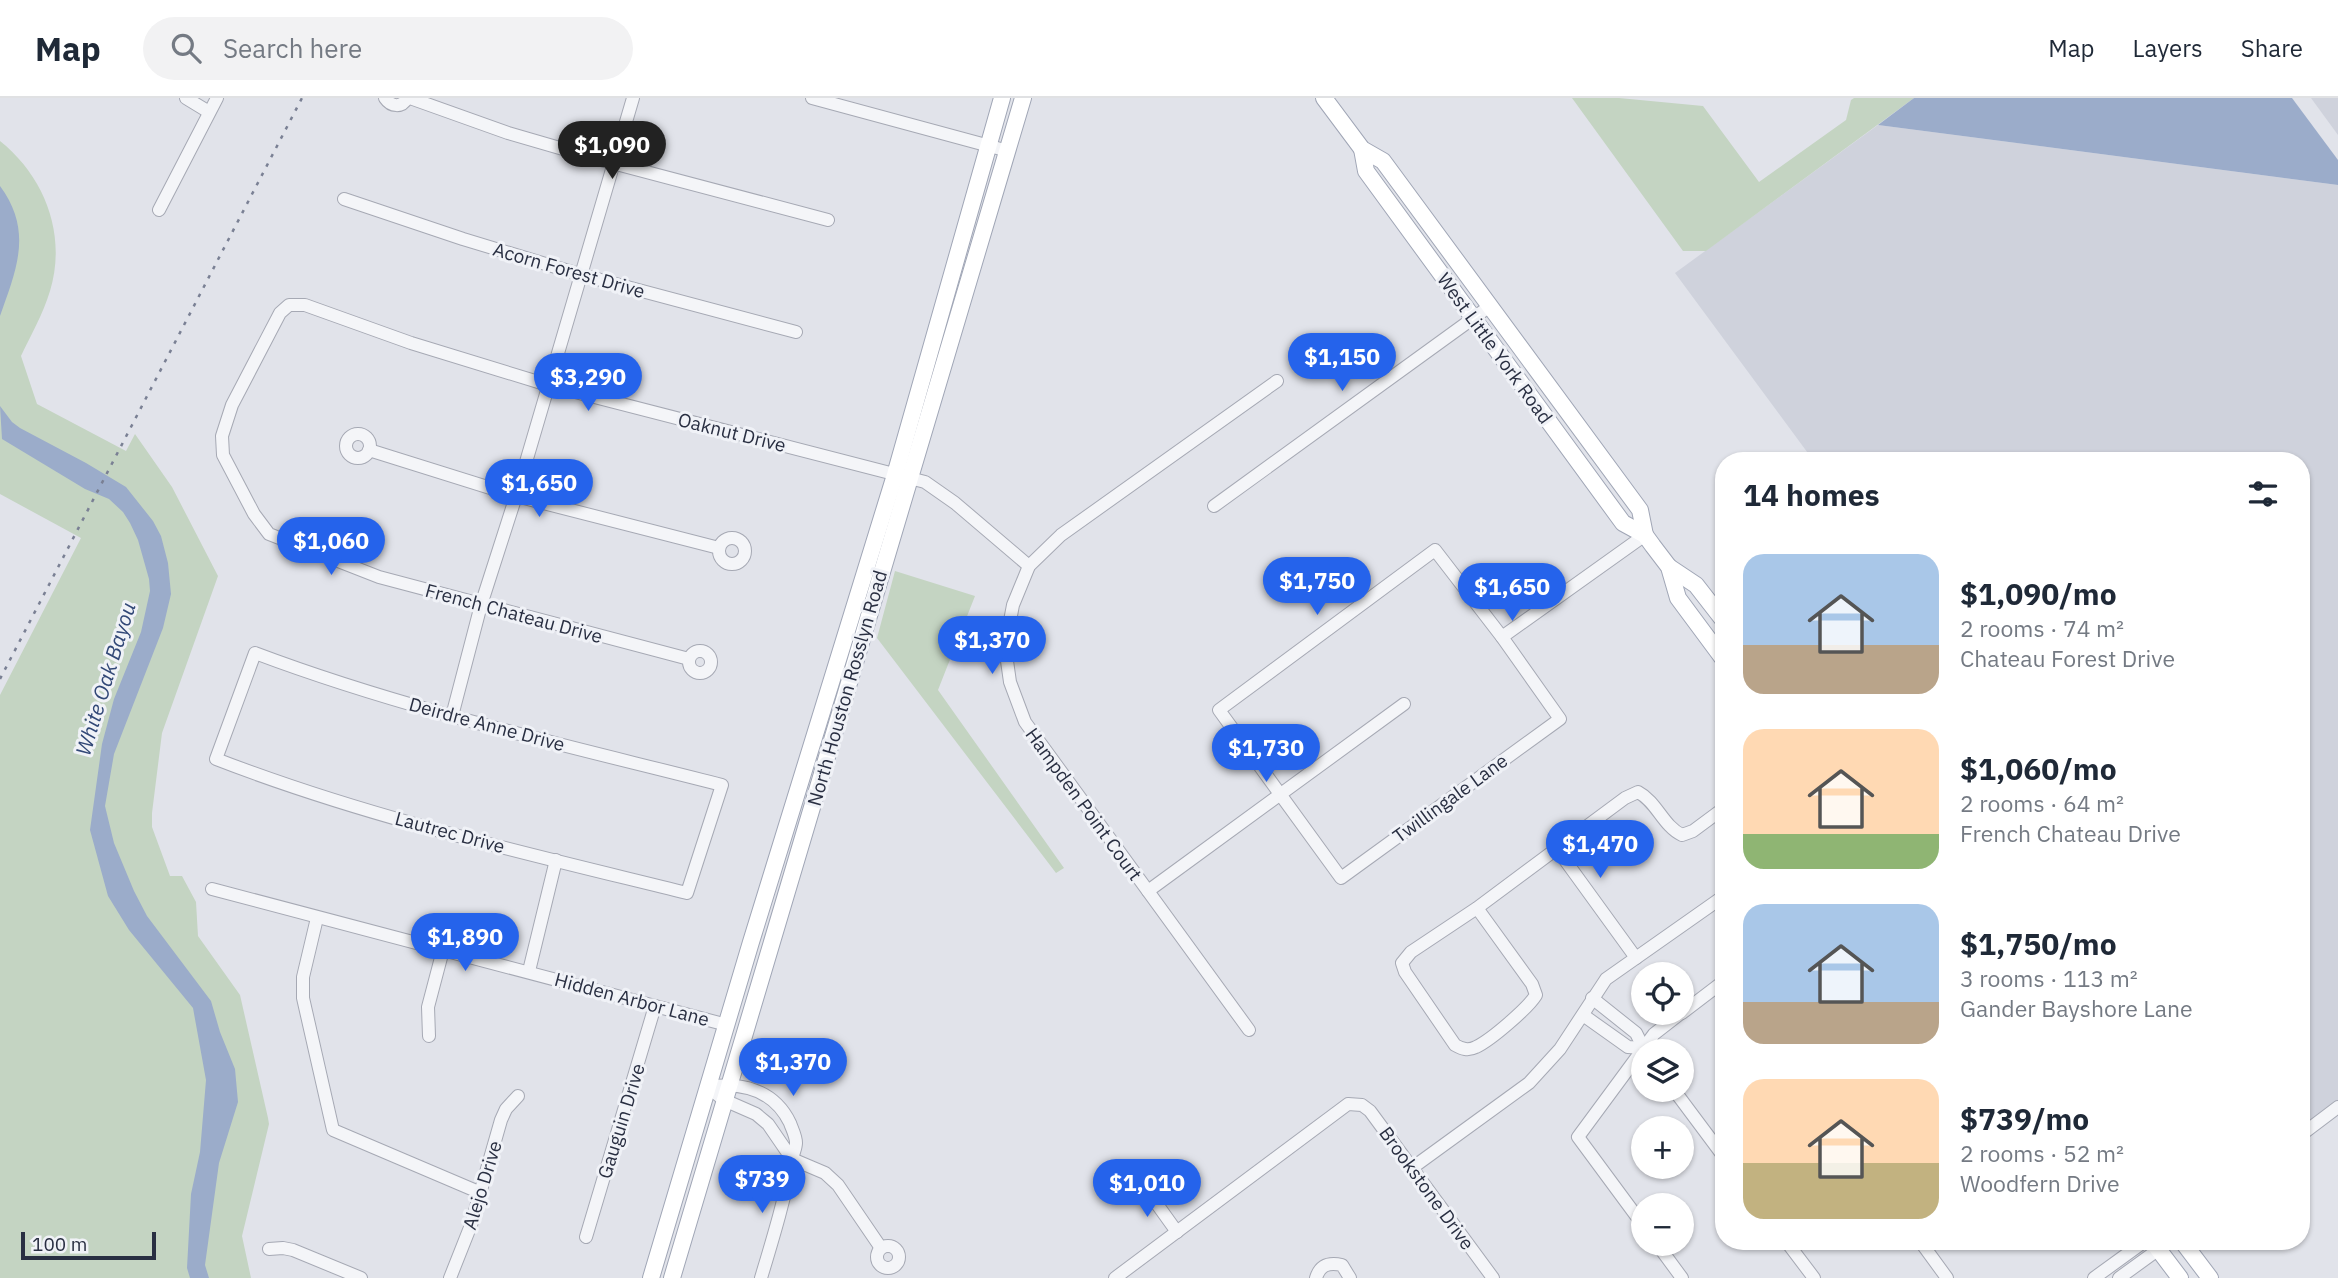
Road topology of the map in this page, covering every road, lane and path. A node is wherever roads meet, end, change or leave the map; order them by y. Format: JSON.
{"nodes":[{"id":1,"x":186,"y":98,"type":"edge"},
{"id":2,"x":217,"y":98,"type":"edge"},
{"id":3,"x":385,"y":98,"type":"edge"},
{"id":4,"x":408,"y":98,"type":"edge"},
{"id":5,"x":633,"y":98,"type":"edge"},
{"id":6,"x":812,"y":98,"type":"edge"},
{"id":7,"x":1002,"y":98,"type":"edge"},
{"id":8,"x":1023,"y":98,"type":"edge"},
{"id":9,"x":1324,"y":98,"type":"edge"},
{"id":10,"x":209,"y":112,"type":"junction"},
{"id":11,"x":988,"y":145,"type":"junction"},
{"id":12,"x":1362,"y":149,"type":"junction"},
{"id":13,"x":1008,"y":151,"type":"junction"},
{"id":14,"x":613,"y":164,"type":"junction"},
{"id":15,"x":344,"y":199,"type":"dead end"},
{"id":16,"x":159,"y":210,"type":"dead end"},
{"id":17,"x":828,"y":220,"type":"dead end"},
{"id":18,"x":582,"y":275,"type":"junction"},
{"id":19,"x":954,"y":298,"type":"junction"},
{"id":20,"x":289,"y":305,"type":"joint"},
{"id":21,"x":1490,"y":306,"type":"junction"},
{"id":22,"x":1473,"y":318,"type":"junction"},
{"id":23,"x":796,"y":332,"type":"dead end"},
{"id":24,"x":1277,"y":381,"type":"dead end"},
{"id":25,"x":548,"y":386,"type":"junction"},
{"id":26,"x":1585,"y":435,"type":"junction"},
{"id":27,"x":1569,"y":448,"type":"junction"},
{"id":28,"x":369,"y":450,"type":"dead end"},
{"id":29,"x":902,"y":477,"type":"junction"},
{"id":30,"x":516,"y":496,"type":"junction"},
{"id":31,"x":1214,"y":506,"type":"dead end"},
{"id":32,"x":1645,"y":535,"type":"junction"},
{"id":33,"x":719,"y":548,"type":"dead end"},
{"id":34,"x":1029,"y":566,"type":"junction"},
{"id":35,"x":1669,"y":567,"type":"junction"},
{"id":36,"x":481,"y":605,"type":"junction"},
{"id":37,"x":1715,"y":609,"type":"edge"},
{"id":38,"x":854,"y":635,"type":"junction"},
{"id":39,"x":1502,"y":638,"type":"junction"},
{"id":40,"x":1715,"y":648,"type":"edge"},
{"id":41,"x":255,"y":653,"type":"joint"},
{"id":42,"x":689,"y":659,"type":"dead end"},
{"id":43,"x":1404,"y":704,"type":"dead end"},
{"id":44,"x":452,"y":716,"type":"junction"},
{"id":45,"x":806,"y":763,"type":"junction"},
{"id":46,"x":823,"y":770,"type":"junction"},
{"id":47,"x":722,"y":785,"type":"joint"},
{"id":48,"x":1279,"y":795,"type":"junction"},
{"id":49,"x":1715,"y":815,"type":"edge"},
{"id":50,"x":789,"y":818,"type":"junction"},
{"id":51,"x":805,"y":830,"type":"junction"},
{"id":52,"x":1556,"y":849,"type":"junction"},
{"id":53,"x":556,"y":860,"type":"junction"},
{"id":54,"x":212,"y":889,"type":"dead end"},
{"id":55,"x":1148,"y":891,"type":"junction"},
{"id":56,"x":1715,"y":902,"type":"edge"},
{"id":57,"x":1477,"y":908,"type":"junction"},
{"id":58,"x":317,"y":918,"type":"junction"},
{"id":59,"x":751,"y":942,"type":"junction"},
{"id":60,"x":769,"y":949,"type":"junction"},
{"id":61,"x":443,"y":950,"type":"junction"},
{"id":62,"x":1636,"y":958,"type":"junction"},
{"id":63,"x":529,"y":971,"type":"junction"},
{"id":64,"x":1715,"y":988,"type":"edge"},
{"id":65,"x":1592,"y":999,"type":"junction"},
{"id":66,"x":1694,"y":1003,"type":"edge"},
{"id":67,"x":655,"y":1006,"type":"junction"},
{"id":68,"x":1583,"y":1016,"type":"junction"},
{"id":69,"x":727,"y":1025,"type":"junction"},
{"id":70,"x":1666,"y":1025,"type":"edge"},
{"id":71,"x":1249,"y":1030,"type":"dead end"},
{"id":72,"x":429,"y":1036,"type":"dead end"},
{"id":73,"x":1639,"y":1039,"type":"edge"},
{"id":74,"x":1651,"y":1039,"type":"edge"},
{"id":75,"x":1631,"y":1048,"type":"edge"},
{"id":76,"x":1631,"y":1067,"type":"edge"},
{"id":77,"x":708,"y":1087,"type":"junction"},
{"id":78,"x":726,"y":1092,"type":"junction"},
{"id":79,"x":518,"y":1096,"type":"dead end"},
{"id":80,"x":1683,"y":1102,"type":"edge"},
{"id":81,"x":2338,"y":1107,"type":"edge"},
{"id":82,"x":2310,"y":1128,"type":"edge"},
{"id":83,"x":1715,"y":1145,"type":"edge"},
{"id":84,"x":792,"y":1158,"type":"junction"},
{"id":85,"x":1412,"y":1168,"type":"junction"},
{"id":86,"x":1144,"y":1186,"type":"dead end"},
{"id":87,"x":481,"y":1193,"type":"junction"},
{"id":88,"x":1631,"y":1209,"type":"edge"},
{"id":89,"x":1177,"y":1232,"type":"junction"},
{"id":90,"x":586,"y":1237,"type":"dead end"},
{"id":91,"x":661,"y":1244,"type":"junction"},
{"id":92,"x":881,"y":1248,"type":"dead end"},
{"id":93,"x":269,"y":1249,"type":"dead end"},
{"id":94,"x":680,"y":1249,"type":"junction"},
{"id":95,"x":1793,"y":1250,"type":"edge"},
{"id":96,"x":1927,"y":1250,"type":"edge"},
{"id":97,"x":2144,"y":1250,"type":"edge"},
{"id":98,"x":2149,"y":1250,"type":"edge"},
{"id":99,"x":2161,"y":1250,"type":"edge"},
{"id":100,"x":2189,"y":1250,"type":"edge"},
{"id":101,"x":1666,"y":1256,"type":"edge"},
{"id":102,"x":1489,"y":1276,"type":"edge"},
{"id":103,"x":357,"y":1277,"type":"edge"},
{"id":104,"x":450,"y":1278,"type":"edge"},
{"id":105,"x":651,"y":1278,"type":"edge"},
{"id":106,"x":672,"y":1278,"type":"edge"},
{"id":107,"x":761,"y":1278,"type":"edge"},
{"id":108,"x":1115,"y":1278,"type":"edge"},
{"id":109,"x":1316,"y":1278,"type":"edge"},
{"id":110,"x":1350,"y":1278,"type":"edge"},
{"id":111,"x":1682,"y":1278,"type":"edge"},
{"id":112,"x":1814,"y":1278,"type":"edge"},
{"id":113,"x":1947,"y":1278,"type":"edge"},
{"id":114,"x":2094,"y":1278,"type":"edge"},
{"id":115,"x":2119,"y":1278,"type":"edge"},
{"id":116,"x":2180,"y":1278,"type":"edge"},
{"id":117,"x":2210,"y":1278,"type":"edge"}],
"edges":[{"from":1,"to":10,"type":"street"},
{"from":2,"to":10,"type":"street"},
{"from":3,"to":4,"type":"street"},
{"from":4,"to":14,"type":"street"},
{"from":5,"to":14,"type":"street"},
{"from":6,"to":11,"type":"street"},
{"from":7,"to":11,"type":"main road","name":"North Houston Rosslyn Road"},
{"from":8,"to":13,"type":"main road","name":"North Houston Rosslyn Road"},
{"from":9,"to":12,"type":"main road","name":"West Little York Road"},
{"from":10,"to":16,"type":"street"},
{"from":11,"to":13,"type":"street"},
{"from":11,"to":19,"type":"main road","name":"North Houston Rosslyn Road"},
{"from":12,"to":21,"type":"main road","name":"West Little York Road"},
{"from":12,"to":22,"type":"main road","name":"West Little York Road"},
{"from":13,"to":19,"type":"main road","name":"North Houston Rosslyn Road"},
{"from":14,"to":17,"type":"street"},
{"from":14,"to":18,"type":"street"},
{"from":15,"to":18,"type":"street","name":"Acorn Forest Drive"},
{"from":18,"to":23,"type":"street","name":"Acorn Forest Drive"},
{"from":18,"to":25,"type":"street"},
{"from":19,"to":29,"type":"main road","name":"North Houston Rosslyn Road"},
{"from":20,"to":25,"type":"street","name":"Oaknut Drive"},
{"from":20,"to":36,"type":"street","name":"French Chateau Drive"},
{"from":21,"to":22,"type":"street"},
{"from":21,"to":26,"type":"main road","name":"West Little York Road"},
{"from":22,"to":27,"type":"main road","name":"West Little York Road"},
{"from":22,"to":31,"type":"street"},
{"from":24,"to":34,"type":"street","name":"Hampden Point Court"},
{"from":25,"to":29,"type":"street","name":"Oaknut Drive"},
{"from":25,"to":30,"type":"street"},
{"from":26,"to":27,"type":"main road"},
{"from":26,"to":32,"type":"main road","name":"West Little York Road"},
{"from":27,"to":32,"type":"main road","name":"West Little York Road"},
{"from":28,"to":30,"type":"street"},
{"from":29,"to":34,"type":"street","name":"Oaknut Drive"},
{"from":29,"to":38,"type":"main road","name":"North Houston Rosslyn Road"},
{"from":30,"to":33,"type":"street"},
{"from":30,"to":36,"type":"street"},
{"from":32,"to":35,"type":"main road","name":"West Little York Road"},
{"from":32,"to":39,"type":"street"},
{"from":34,"to":55,"type":"street","name":"Hampden Point Court"},
{"from":35,"to":37,"type":"main road","name":"West Little York Road"},
{"from":35,"to":40,"type":"main road","name":"West Little York Road"},
{"from":36,"to":42,"type":"street","name":"French Chateau Drive"},
{"from":36,"to":44,"type":"street"},
{"from":38,"to":45,"type":"main road","name":"North Houston Rosslyn Road"},
{"from":38,"to":46,"type":"main road","name":"North Houston Rosslyn Road"},
{"from":39,"to":48,"type":"street","name":"Twillingale Lane"},
{"from":39,"to":48,"type":"street"},
{"from":41,"to":44,"type":"street","name":"Deirdre Anne Drive"},
{"from":41,"to":53,"type":"street","name":"Lautrec Drive"},
{"from":43,"to":48,"type":"street"},
{"from":44,"to":47,"type":"street","name":"Deirdre Anne Drive"},
{"from":45,"to":46,"type":"main road"},
{"from":45,"to":50,"type":"main road","name":"North Houston Rosslyn Road"},
{"from":46,"to":51,"type":"main road","name":"North Houston Rosslyn Road"},
{"from":47,"to":53,"type":"street","name":"Lautrec Drive"},
{"from":48,"to":55,"type":"street"},
{"from":49,"to":52,"type":"street"},
{"from":50,"to":51,"type":"main road"},
{"from":50,"to":59,"type":"main road","name":"North Houston Rosslyn Road"},
{"from":51,"to":60,"type":"main road","name":"North Houston Rosslyn Road"},
{"from":52,"to":57,"type":"street"},
{"from":52,"to":62,"type":"street"},
{"from":53,"to":63,"type":"street"},
{"from":54,"to":58,"type":"street","name":"Hidden Arbor Lane"},
{"from":55,"to":71,"type":"street","name":"Hampden Point Court"},
{"from":56,"to":62,"type":"street"},
{"from":57,"to":57,"type":"street"},
{"from":58,"to":61,"type":"street","name":"Hidden Arbor Lane"},
{"from":58,"to":87,"type":"street"},
{"from":59,"to":60,"type":"main road"},
{"from":59,"to":69,"type":"main road","name":"North Houston Rosslyn Road"},
{"from":60,"to":78,"type":"main road","name":"North Houston Rosslyn Road"},
{"from":61,"to":63,"type":"street","name":"Hidden Arbor Lane"},
{"from":61,"to":72,"type":"street"},
{"from":62,"to":65,"type":"street"},
{"from":63,"to":67,"type":"street","name":"Hidden Arbor Lane"},
{"from":64,"to":66,"type":"street"},
{"from":65,"to":68,"type":"street"},
{"from":65,"to":73,"type":"street"},
{"from":67,"to":69,"type":"street","name":"Hidden Arbor Lane"},
{"from":67,"to":90,"type":"street","name":"Gauguin Drive"},
{"from":68,"to":75,"type":"street"},
{"from":68,"to":85,"type":"street"},
{"from":69,"to":77,"type":"main road","name":"North Houston Rosslyn Road"},
{"from":70,"to":74,"type":"street"},
{"from":76,"to":88,"type":"street"},
{"from":77,"to":78,"type":"street"},
{"from":77,"to":91,"type":"main road","name":"North Houston Rosslyn Road"},
{"from":78,"to":84,"type":"street"},
{"from":78,"to":84,"type":"street"},
{"from":78,"to":94,"type":"main road","name":"North Houston Rosslyn Road"},
{"from":79,"to":87,"type":"street","name":"Alejo Drive"},
{"from":80,"to":83,"type":"street"},
{"from":81,"to":82,"type":"street"},
{"from":84,"to":92,"type":"street"},
{"from":84,"to":107,"type":"street"},
{"from":85,"to":89,"type":"street","name":"Brookstone Drive"},
{"from":85,"to":102,"type":"street","name":"Brookstone Drive"},
{"from":86,"to":89,"type":"street"},
{"from":87,"to":104,"type":"street","name":"Alejo Drive"},
{"from":89,"to":108,"type":"street"},
{"from":91,"to":94,"type":"main road"},
{"from":91,"to":105,"type":"main road","name":"North Houston Rosslyn Road"},
{"from":93,"to":103,"type":"street"},
{"from":94,"to":106,"type":"main road","name":"North Houston Rosslyn Road"},
{"from":95,"to":112,"type":"street"},
{"from":96,"to":113,"type":"street"},
{"from":97,"to":114,"type":"street"},
{"from":98,"to":115,"type":"street"},
{"from":99,"to":116,"type":"main road"},
{"from":100,"to":117,"type":"main road"},
{"from":101,"to":111,"type":"street"},
{"from":109,"to":110,"type":"street"}]}
